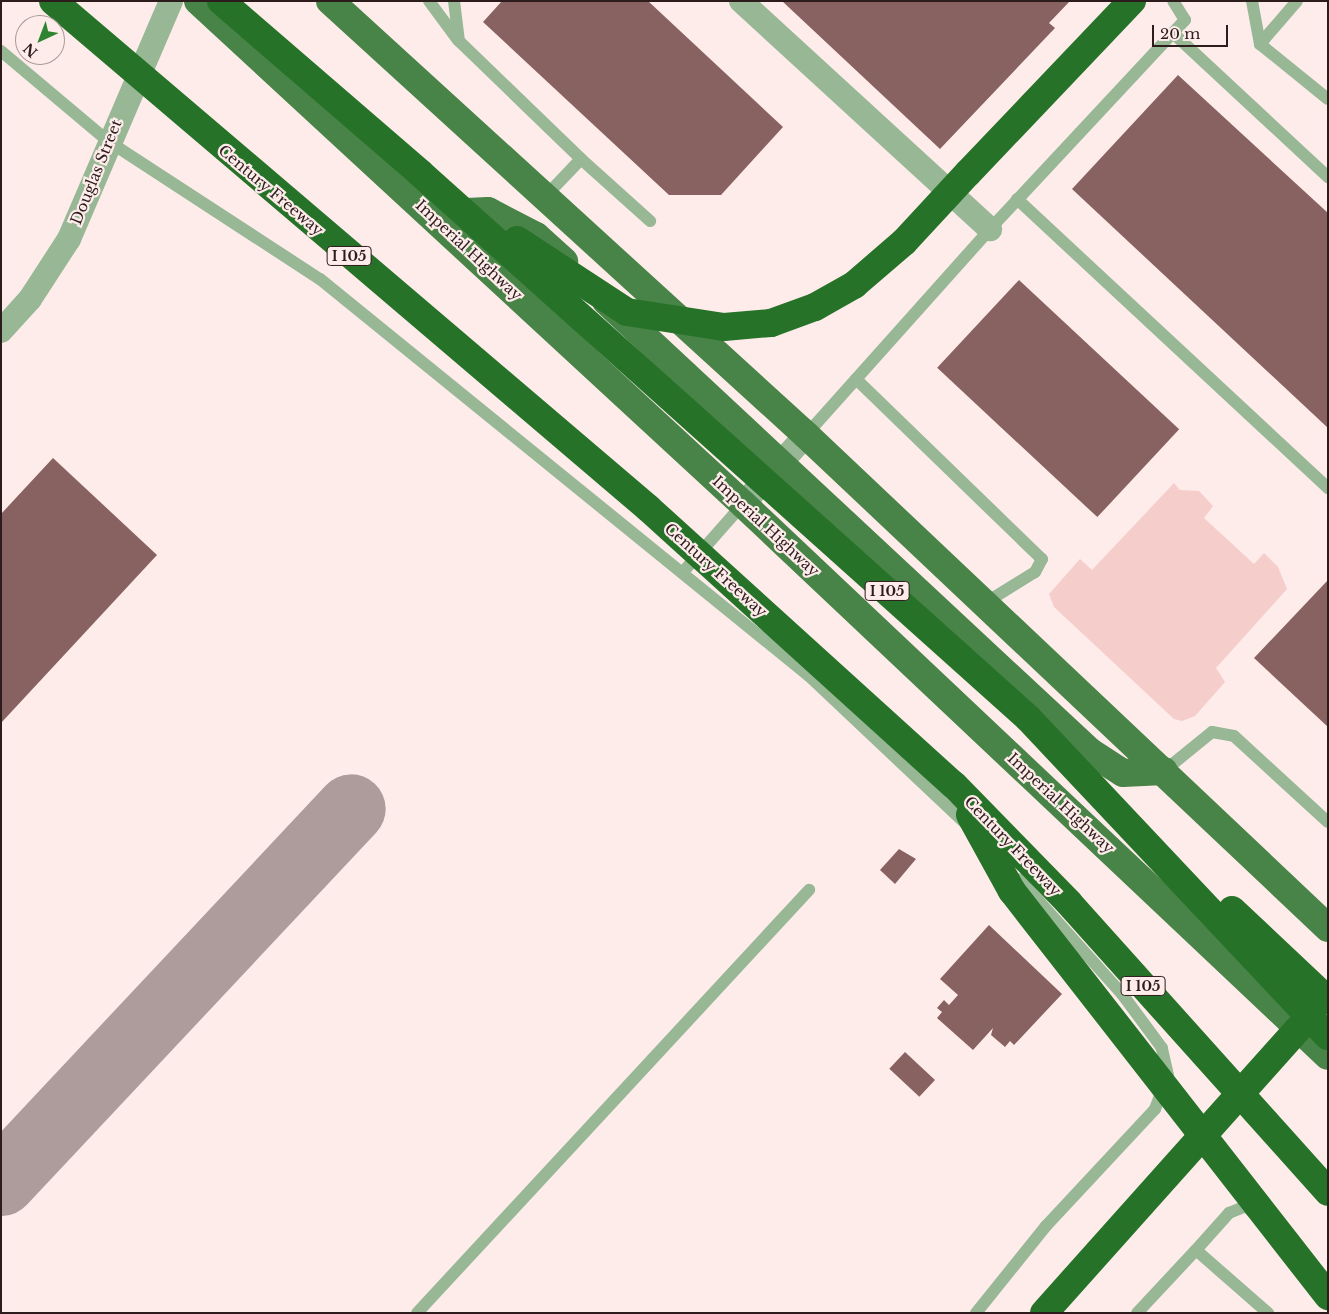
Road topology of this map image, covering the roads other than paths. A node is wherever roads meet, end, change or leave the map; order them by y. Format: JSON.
{"nodes":[{"id":1,"x":53,"y":1,"type":"edge"},
{"id":2,"x":172,"y":1,"type":"edge"},
{"id":3,"x":198,"y":1,"type":"edge"},
{"id":4,"x":221,"y":1,"type":"edge"},
{"id":5,"x":330,"y":1,"type":"edge"},
{"id":6,"x":430,"y":1,"type":"edge"},
{"id":7,"x":454,"y":1,"type":"edge"},
{"id":8,"x":741,"y":1,"type":"edge"},
{"id":9,"x":1132,"y":1,"type":"edge"},
{"id":10,"x":1173,"y":1,"type":"edge"},
{"id":11,"x":1252,"y":1,"type":"edge"},
{"id":12,"x":1297,"y":1,"type":"edge"},
{"id":13,"x":1173,"y":33,"type":"junction"},
{"id":14,"x":459,"y":41,"type":"junction"},
{"id":15,"x":1260,"y":44,"type":"junction"},
{"id":16,"x":1,"y":51,"type":"edge"},
{"id":17,"x":1328,"y":98,"type":"edge"},
{"id":18,"x":108,"y":141,"type":"junction"},
{"id":19,"x":581,"y":159,"type":"junction"},
{"id":20,"x":420,"y":174,"type":"junction"},
{"id":21,"x":1328,"y":177,"type":"edge"},
{"id":22,"x":545,"y":197,"type":"junction"},
{"id":23,"x":1017,"y":199,"type":"junction"},
{"id":24,"x":432,"y":216,"type":"junction"},
{"id":25,"x":650,"y":221,"type":"dead end"},
{"id":26,"x":990,"y":229,"type":"junction"},
{"id":27,"x":1,"y":331,"type":"edge"},
{"id":28,"x":856,"y":379,"type":"junction"},
{"id":29,"x":806,"y":435,"type":"junction"},
{"id":30,"x":781,"y":464,"type":"junction"},
{"id":31,"x":1328,"y":488,"type":"edge"},
{"id":32,"x":743,"y":504,"type":"junction"},
{"id":33,"x":683,"y":572,"type":"junction"},
{"id":34,"x":985,"y":603,"type":"junction"},
{"id":35,"x":1028,"y":718,"type":"junction"},
{"id":36,"x":1164,"y":771,"type":"junction"},
{"id":37,"x":954,"y":785,"type":"junction"},
{"id":38,"x":1328,"y":822,"type":"edge"},
{"id":39,"x":809,"y":890,"type":"dead end"},
{"id":40,"x":1328,"y":928,"type":"edge"},
{"id":41,"x":1328,"y":1000,"type":"edge"},
{"id":42,"x":1298,"y":1029,"type":"junction"},
{"id":43,"x":1328,"y":1036,"type":"edge"},
{"id":44,"x":1328,"y":1056,"type":"edge"},
{"id":45,"x":1328,"y":1192,"type":"edge"},
{"id":46,"x":1196,"y":1250,"type":"junction"},
{"id":47,"x":1328,"y":1286,"type":"edge"},
{"id":48,"x":1328,"y":1296,"type":"edge"},
{"id":49,"x":418,"y":1313,"type":"edge"},
{"id":50,"x":976,"y":1313,"type":"edge"},
{"id":51,"x":1044,"y":1313,"type":"edge"},
{"id":52,"x":1137,"y":1313,"type":"edge"},
{"id":53,"x":1268,"y":1313,"type":"edge"}],
"edges":[{"from":1,"to":37,"type":"highway","name":"Century Freeway","number":"I 105","bridge":true},
{"from":2,"to":18,"type":"street","name":"Douglas Street"},
{"from":3,"to":24,"type":"main road","name":"Imperial Highway"},
{"from":4,"to":20,"type":"highway","number":"I 105"},
{"from":5,"to":22,"type":"main road"},
{"from":6,"to":14,"type":"lane"},
{"from":7,"to":14,"type":"lane"},
{"from":8,"to":26,"type":"street"},
{"from":9,"to":20,"type":"highway","bridge":true},
{"from":10,"to":13,"type":"lane"},
{"from":11,"to":15,"type":"lane"},
{"from":12,"to":15,"type":"lane"},
{"from":13,"to":21,"type":"lane"},
{"from":13,"to":23,"type":"lane"},
{"from":14,"to":19,"type":"lane"},
{"from":15,"to":17,"type":"lane"},
{"from":16,"to":18,"type":"lane"},
{"from":18,"to":27,"type":"street","name":"Douglas Street"},
{"from":18,"to":33,"type":"lane"},
{"from":19,"to":22,"type":"lane"},
{"from":19,"to":25,"type":"lane"},
{"from":20,"to":35,"type":"highway","number":"I 105","bridge":true},
{"from":22,"to":29,"type":"main road"},
{"from":23,"to":26,"type":"lane"},
{"from":23,"to":31,"type":"lane"},
{"from":24,"to":30,"type":"main road"},
{"from":24,"to":32,"type":"main road","name":"Imperial Highway"},
{"from":26,"to":28,"type":"lane"},
{"from":28,"to":29,"type":"lane"},
{"from":28,"to":34,"type":"lane"},
{"from":29,"to":30,"type":"street"},
{"from":29,"to":34,"type":"main road"},
{"from":30,"to":32,"type":"street"},
{"from":30,"to":36,"type":"main road"},
{"from":32,"to":33,"type":"lane"},
{"from":32,"to":42,"type":"main road","name":"Imperial Highway"},
{"from":33,"to":50,"type":"lane"},
{"from":34,"to":36,"type":"main road"},
{"from":35,"to":41,"type":"highway","bridge":true},
{"from":35,"to":43,"type":"highway","number":"I 105","bridge":true},
{"from":36,"to":38,"type":"lane"},
{"from":36,"to":40,"type":"main road"},
{"from":37,"to":45,"type":"highway","name":"Century Freeway","number":"I 105","bridge":true},
{"from":37,"to":48,"type":"highway","bridge":true},
{"from":39,"to":49,"type":"lane"},
{"from":42,"to":44,"type":"main road","name":"Imperial Highway"},
{"from":42,"to":51,"type":"highway"},
{"from":46,"to":47,"type":"lane"},
{"from":46,"to":52,"type":"lane"},
{"from":46,"to":53,"type":"lane"}]}
